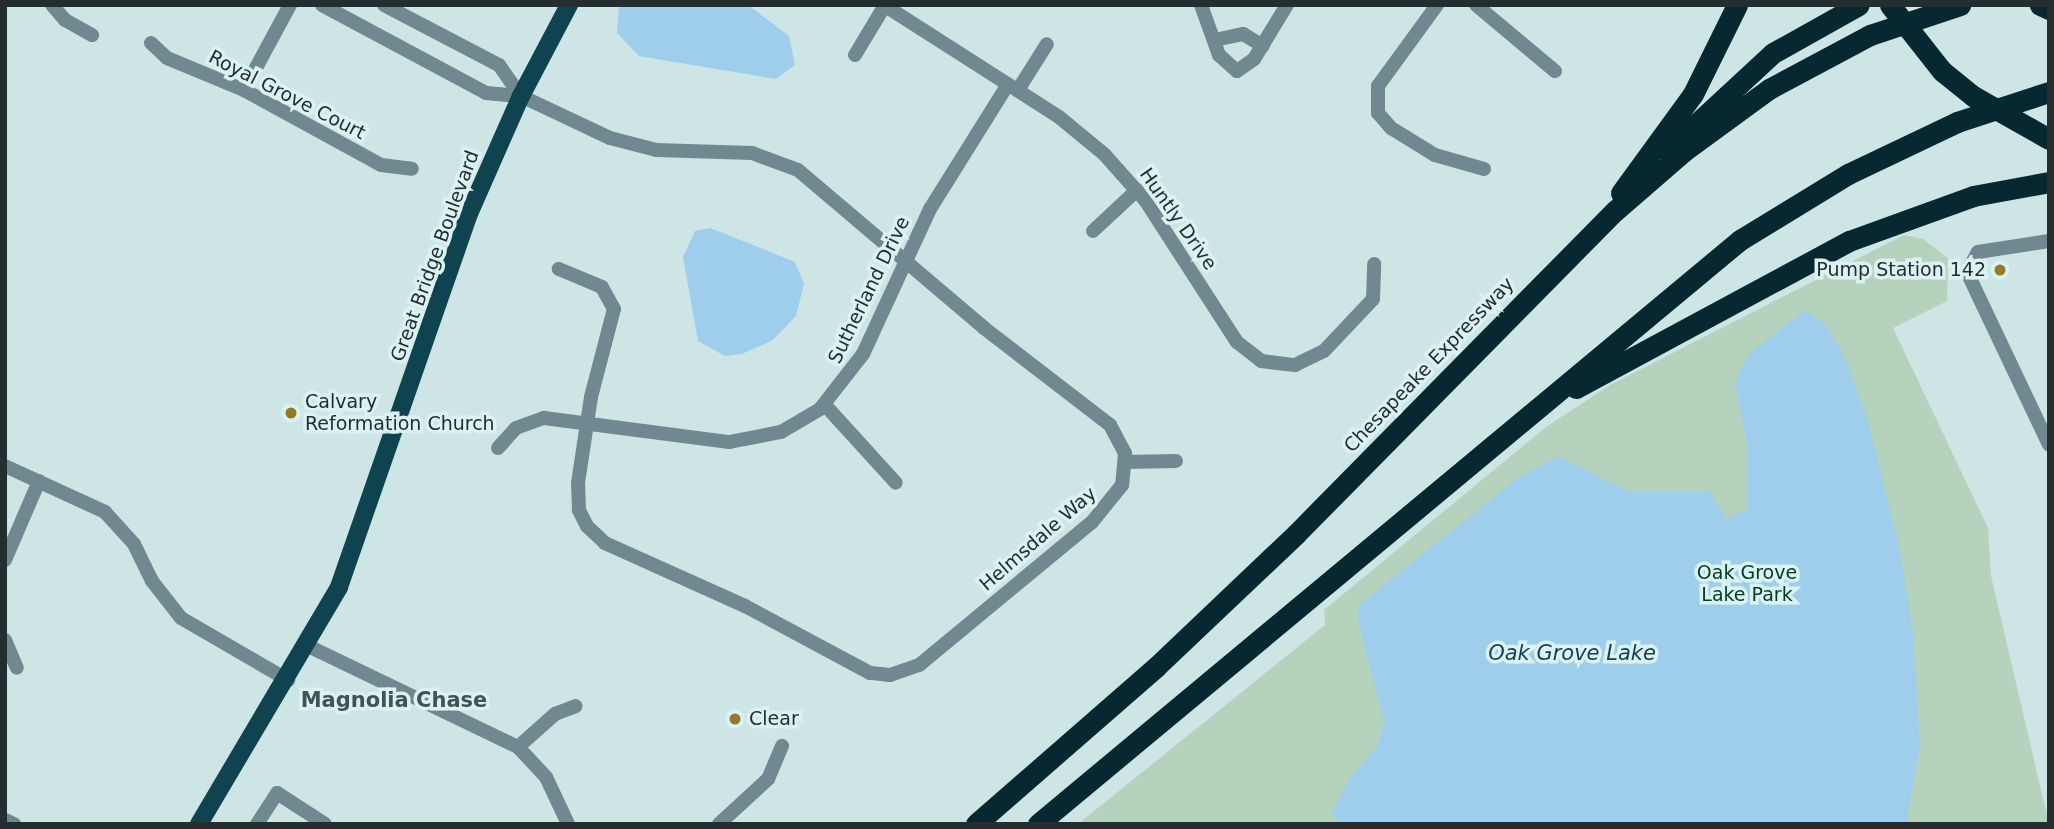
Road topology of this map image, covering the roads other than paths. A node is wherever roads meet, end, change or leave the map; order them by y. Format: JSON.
{"nodes":[{"id":1,"x":52,"y":5,"type":"edge"},
{"id":2,"x":290,"y":5,"type":"edge"},
{"id":3,"x":322,"y":5,"type":"edge"},
{"id":4,"x":384,"y":5,"type":"edge"},
{"id":5,"x":569,"y":5,"type":"edge"},
{"id":6,"x":885,"y":5,"type":"edge"},
{"id":7,"x":1201,"y":5,"type":"edge"},
{"id":8,"x":1287,"y":5,"type":"edge"},
{"id":9,"x":1437,"y":5,"type":"edge"},
{"id":10,"x":1476,"y":5,"type":"edge"},
{"id":11,"x":1728,"y":5,"type":"edge"},
{"id":12,"x":1737,"y":5,"type":"edge"},
{"id":13,"x":1890,"y":5,"type":"edge"},
{"id":14,"x":1960,"y":5,"type":"edge"},
{"id":15,"x":2040,"y":5,"type":"edge"},
{"id":16,"x":1854,"y":8,"type":"edge"},
{"id":17,"x":2049,"y":9,"type":"edge"},
{"id":18,"x":1725,"y":27,"type":"junction"},
{"id":19,"x":92,"y":35,"type":"dead end"},
{"id":20,"x":1215,"y":40,"type":"junction"},
{"id":21,"x":151,"y":43,"type":"dead end"},
{"id":22,"x":1047,"y":44,"type":"dead end"},
{"id":23,"x":1263,"y":46,"type":"junction"},
{"id":24,"x":855,"y":55,"type":"dead end"},
{"id":25,"x":1555,"y":71,"type":"dead end"},
{"id":26,"x":1013,"y":87,"type":"junction"},
{"id":27,"x":244,"y":90,"type":"junction"},
{"id":28,"x":2049,"y":92,"type":"edge"},
{"id":29,"x":521,"y":96,"type":"junction"},
{"id":30,"x":2049,"y":139,"type":"edge"},
{"id":31,"x":411,"y":169,"type":"dead end"},
{"id":32,"x":1484,"y":169,"type":"dead end"},
{"id":33,"x":2049,"y":182,"type":"edge"},
{"id":34,"x":1137,"y":190,"type":"junction"},
{"id":35,"x":1616,"y":210,"type":"junction"},
{"id":36,"x":1093,"y":231,"type":"dead end"},
{"id":37,"x":2049,"y":241,"type":"edge"},
{"id":38,"x":1576,"y":247,"type":"junction"},
{"id":39,"x":906,"y":260,"type":"junction"},
{"id":40,"x":1374,"y":264,"type":"dead end"},
{"id":41,"x":559,"y":269,"type":"dead end"},
{"id":42,"x":825,"y":405,"type":"junction"},
{"id":43,"x":1535,"y":412,"type":"junction"},
{"id":44,"x":587,"y":422,"type":"junction"},
{"id":45,"x":2049,"y":445,"type":"edge"},
{"id":46,"x":498,"y":448,"type":"dead end"},
{"id":47,"x":1176,"y":461,"type":"dead end"},
{"id":48,"x":1125,"y":462,"type":"junction"},
{"id":49,"x":5,"y":466,"type":"edge"},
{"id":50,"x":39,"y":481,"type":"junction"},
{"id":51,"x":896,"y":483,"type":"dead end"},
{"id":52,"x":5,"y":560,"type":"edge"},
{"id":53,"x":5,"y":640,"type":"edge"},
{"id":54,"x":308,"y":646,"type":"junction"},
{"id":55,"x":17,"y":668,"type":"dead end"},
{"id":56,"x":288,"y":680,"type":"junction"},
{"id":57,"x":576,"y":706,"type":"dead end"},
{"id":58,"x":782,"y":746,"type":"dead end"},
{"id":59,"x":518,"y":747,"type":"junction"},
{"id":60,"x":5,"y":820,"type":"edge"},
{"id":61,"x":201,"y":823,"type":"edge"},
{"id":62,"x":14,"y":824,"type":"edge"},
{"id":63,"x":257,"y":824,"type":"edge"},
{"id":64,"x":325,"y":824,"type":"edge"},
{"id":65,"x":568,"y":824,"type":"edge"},
{"id":66,"x":719,"y":824,"type":"edge"},
{"id":67,"x":975,"y":824,"type":"edge"},
{"id":68,"x":1038,"y":824,"type":"edge"}],
"edges":[{"from":1,"to":19,"type":"street"},
{"from":2,"to":27,"type":"street"},
{"from":3,"to":29,"type":"street"},
{"from":4,"to":29,"type":"street"},
{"from":5,"to":29,"type":"main road","name":"Great Bridge Boulevard"},
{"from":6,"to":24,"type":"street"},
{"from":6,"to":26,"type":"street","name":"Huntly Drive"},
{"from":7,"to":20,"type":"street"},
{"from":8,"to":23,"type":"street"},
{"from":9,"to":32,"type":"street"},
{"from":10,"to":25,"type":"street"},
{"from":11,"to":18,"type":"highway"},
{"from":12,"to":18,"type":"highway"},
{"from":13,"to":30,"type":"highway"},
{"from":14,"to":35,"type":"highway","name":"Chesapeake Expressway","bridge":true},
{"from":15,"to":17,"type":"highway"},
{"from":16,"to":35,"type":"highway"},
{"from":18,"to":38,"type":"highway"},
{"from":20,"to":23,"type":"street"},
{"from":20,"to":23,"type":"street"},
{"from":21,"to":27,"type":"street","name":"Royal Grove Court"},
{"from":22,"to":26,"type":"street","name":"Sutherland Drive"},
{"from":26,"to":34,"type":"street","name":"Huntly Drive"},
{"from":26,"to":39,"type":"street","name":"Sutherland Drive"},
{"from":27,"to":31,"type":"street","name":"Royal Grove Court"},
{"from":28,"to":43,"type":"highway","bridge":true},
{"from":29,"to":39,"type":"street"},
{"from":29,"to":54,"type":"main road","name":"Great Bridge Boulevard"},
{"from":33,"to":43,"type":"highway"},
{"from":34,"to":36,"type":"street"},
{"from":34,"to":40,"type":"street","name":"Huntly Drive"},
{"from":35,"to":38,"type":"highway","name":"Chesapeake Expressway"},
{"from":37,"to":45,"type":"street"},
{"from":38,"to":67,"type":"highway","name":"Chesapeake Expressway"},
{"from":39,"to":42,"type":"street","name":"Sutherland Drive"},
{"from":39,"to":48,"type":"street"},
{"from":41,"to":44,"type":"street","name":"Helmsdale Way"},
{"from":42,"to":44,"type":"street","name":"Sutherland Drive"},
{"from":42,"to":51,"type":"street"},
{"from":43,"to":68,"type":"highway"},
{"from":44,"to":46,"type":"street","name":"Sutherland Drive"},
{"from":44,"to":48,"type":"street","name":"Helmsdale Way"},
{"from":47,"to":48,"type":"street"},
{"from":49,"to":50,"type":"street"},
{"from":50,"to":52,"type":"street"},
{"from":50,"to":56,"type":"street"},
{"from":53,"to":55,"type":"street"},
{"from":54,"to":56,"type":"main road","name":"Great Bridge Boulevard"},
{"from":54,"to":59,"type":"street"},
{"from":56,"to":61,"type":"main road","name":"Great Bridge Boulevard"},
{"from":57,"to":59,"type":"street"},
{"from":58,"to":66,"type":"street"},
{"from":59,"to":65,"type":"street"},
{"from":60,"to":62,"type":"street"},
{"from":63,"to":64,"type":"street"}]}
